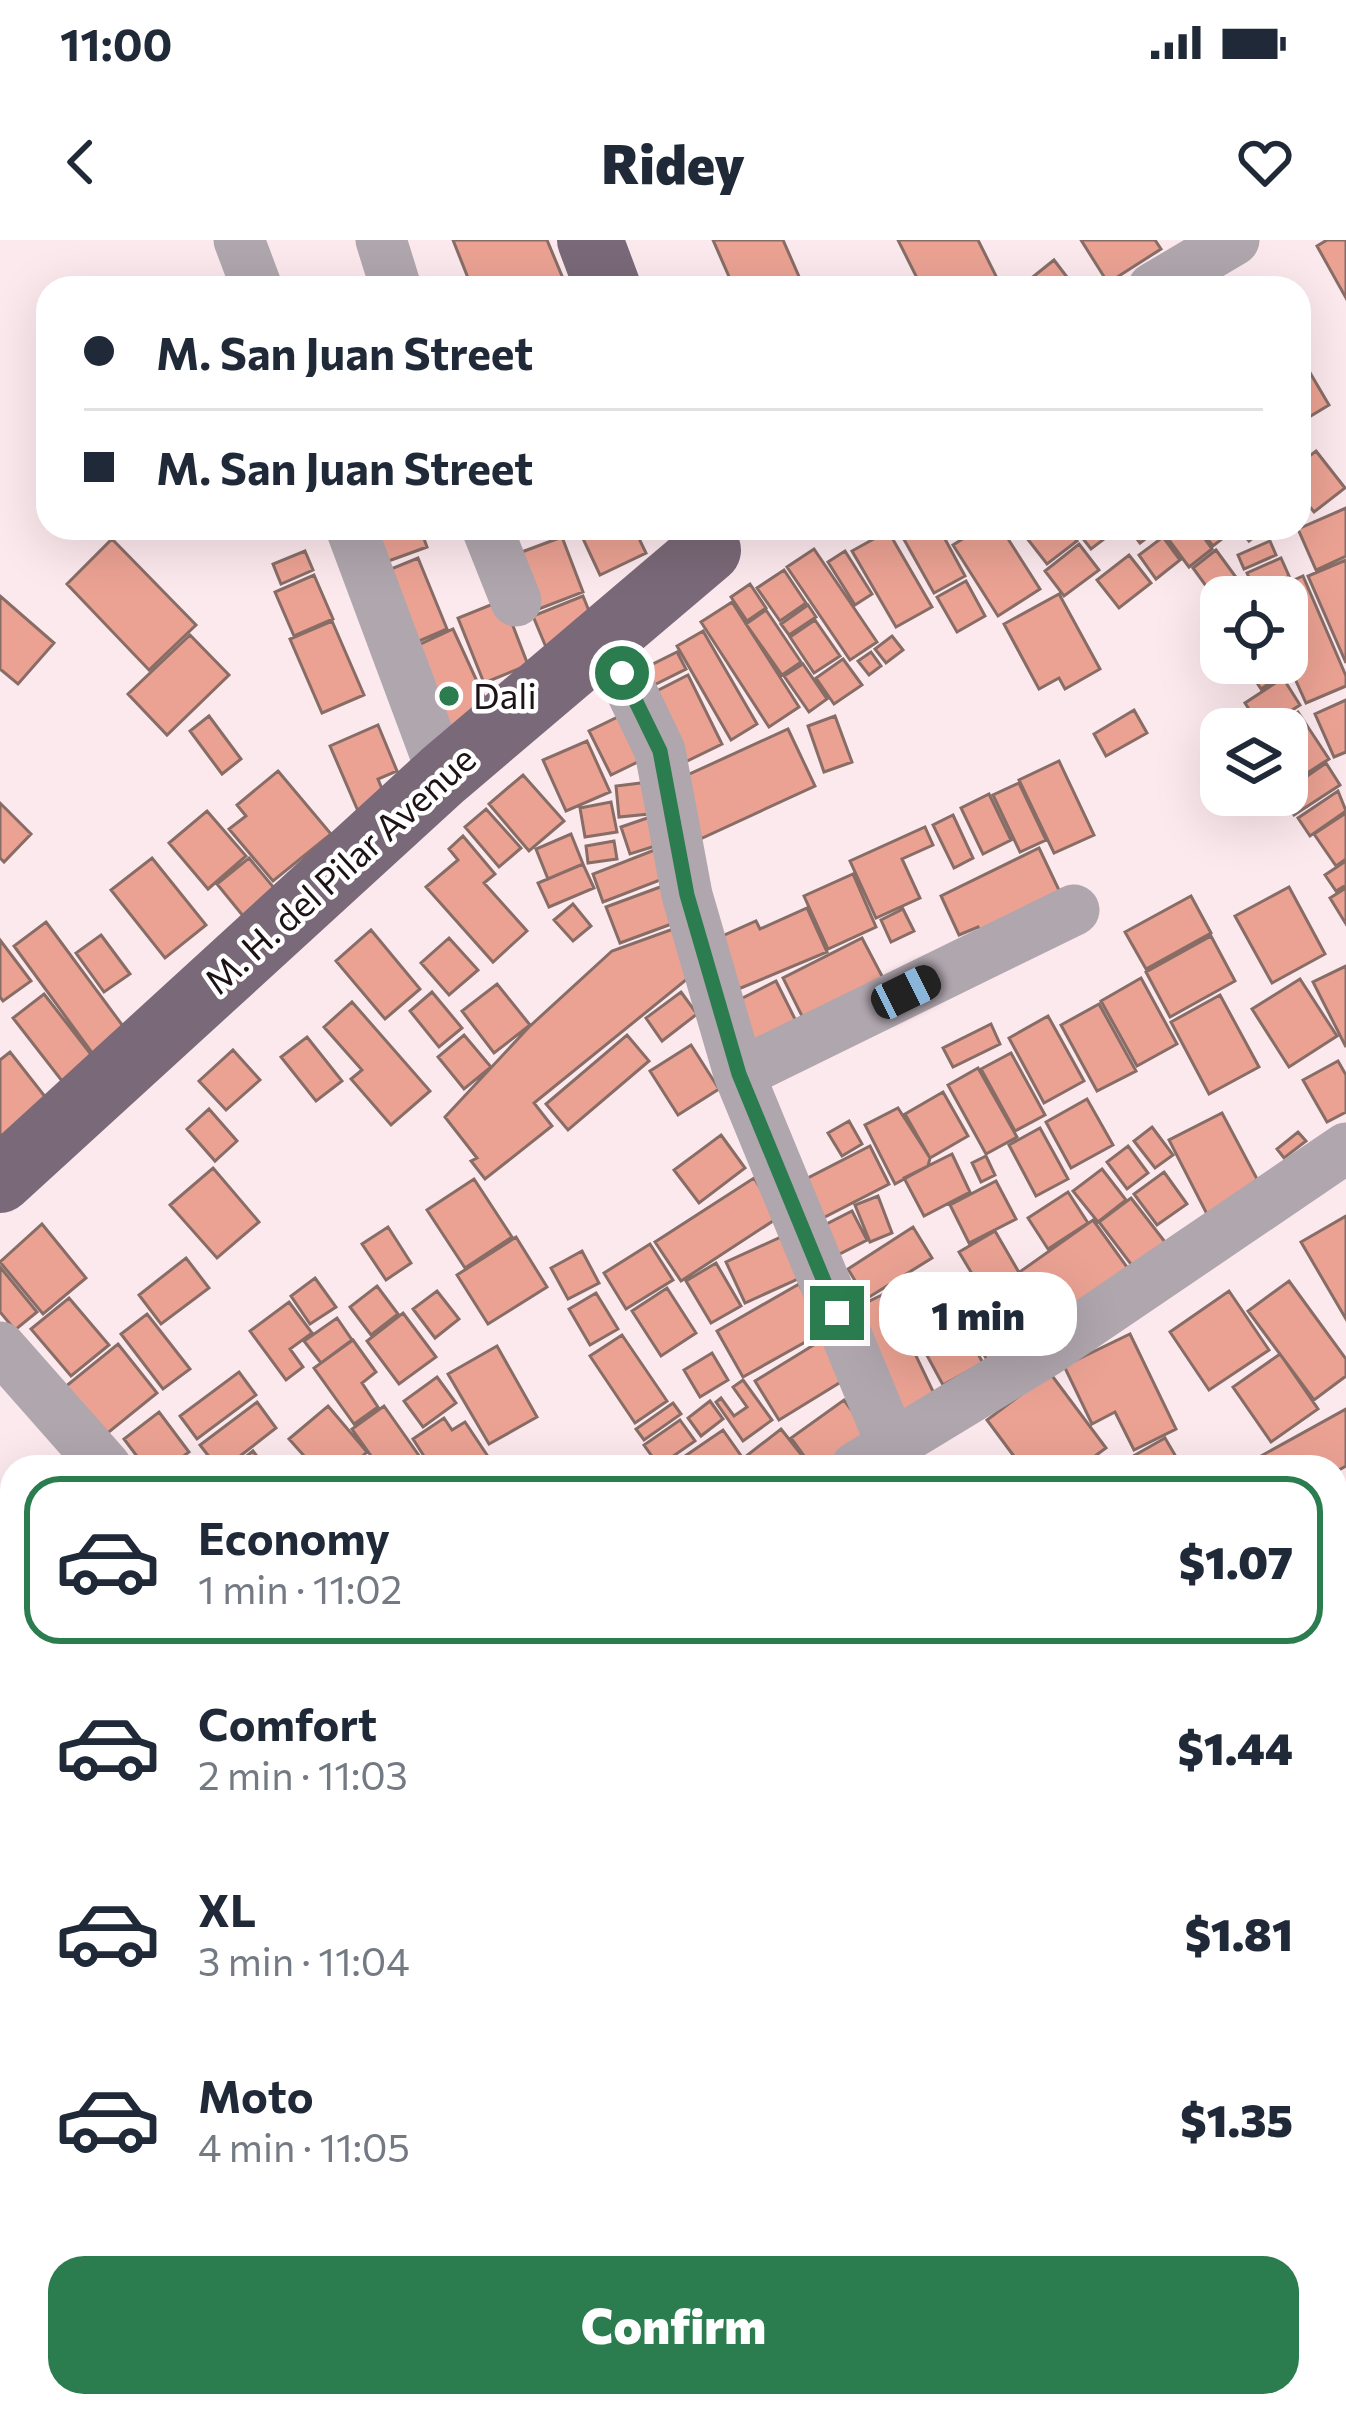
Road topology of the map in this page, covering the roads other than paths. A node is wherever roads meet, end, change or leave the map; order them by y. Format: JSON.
{"nodes":[{"id":1,"x":239,"y":240,"type":"edge"},
{"id":2,"x":382,"y":240,"type":"edge"},
{"id":3,"x":590,"y":240,"type":"edge"},
{"id":4,"x":1234,"y":240,"type":"edge"},
{"id":5,"x":252,"y":276,"type":"edge"},
{"id":6,"x":393,"y":276,"type":"edge"},
{"id":7,"x":604,"y":276,"type":"edge"},
{"id":8,"x":1173,"y":276,"type":"edge"},
{"id":9,"x":355,"y":540,"type":"edge"},
{"id":10,"x":492,"y":540,"type":"edge"},
{"id":11,"x":713,"y":540,"type":"edge"},
{"id":12,"x":516,"y":601,"type":"dead end"},
{"id":13,"x":604,"y":634,"type":"junction"},
{"id":14,"x":443,"y":776,"type":"junction"},
{"id":15,"x":1074,"y":910,"type":"dead end"},
{"id":16,"x":739,"y":1074,"type":"junction"},
{"id":17,"x":1346,"y":1148,"type":"edge"},
{"id":18,"x":0,"y":1180,"type":"edge"},
{"id":19,"x":0,"y":1347,"type":"edge"},
{"id":20,"x":95,"y":1455,"type":"edge"},
{"id":21,"x":873,"y":1455,"type":"edge"}],
"edges":[{"from":1,"to":5,"type":"street"},
{"from":2,"to":6,"type":"street"},
{"from":3,"to":7,"type":"main road"},
{"from":4,"to":8,"type":"street"},
{"from":9,"to":14,"type":"street"},
{"from":10,"to":12,"type":"street"},
{"from":11,"to":13,"type":"main road","name":"M. H. del Pilar Avenue"},
{"from":13,"to":14,"type":"main road","name":"M. H. del Pilar Avenue"},
{"from":13,"to":16,"type":"street"},
{"from":14,"to":18,"type":"main road","name":"M. H. del Pilar Avenue"},
{"from":15,"to":16,"type":"street"},
{"from":16,"to":21,"type":"street"},
{"from":17,"to":21,"type":"street"},
{"from":19,"to":20,"type":"street"}]}
